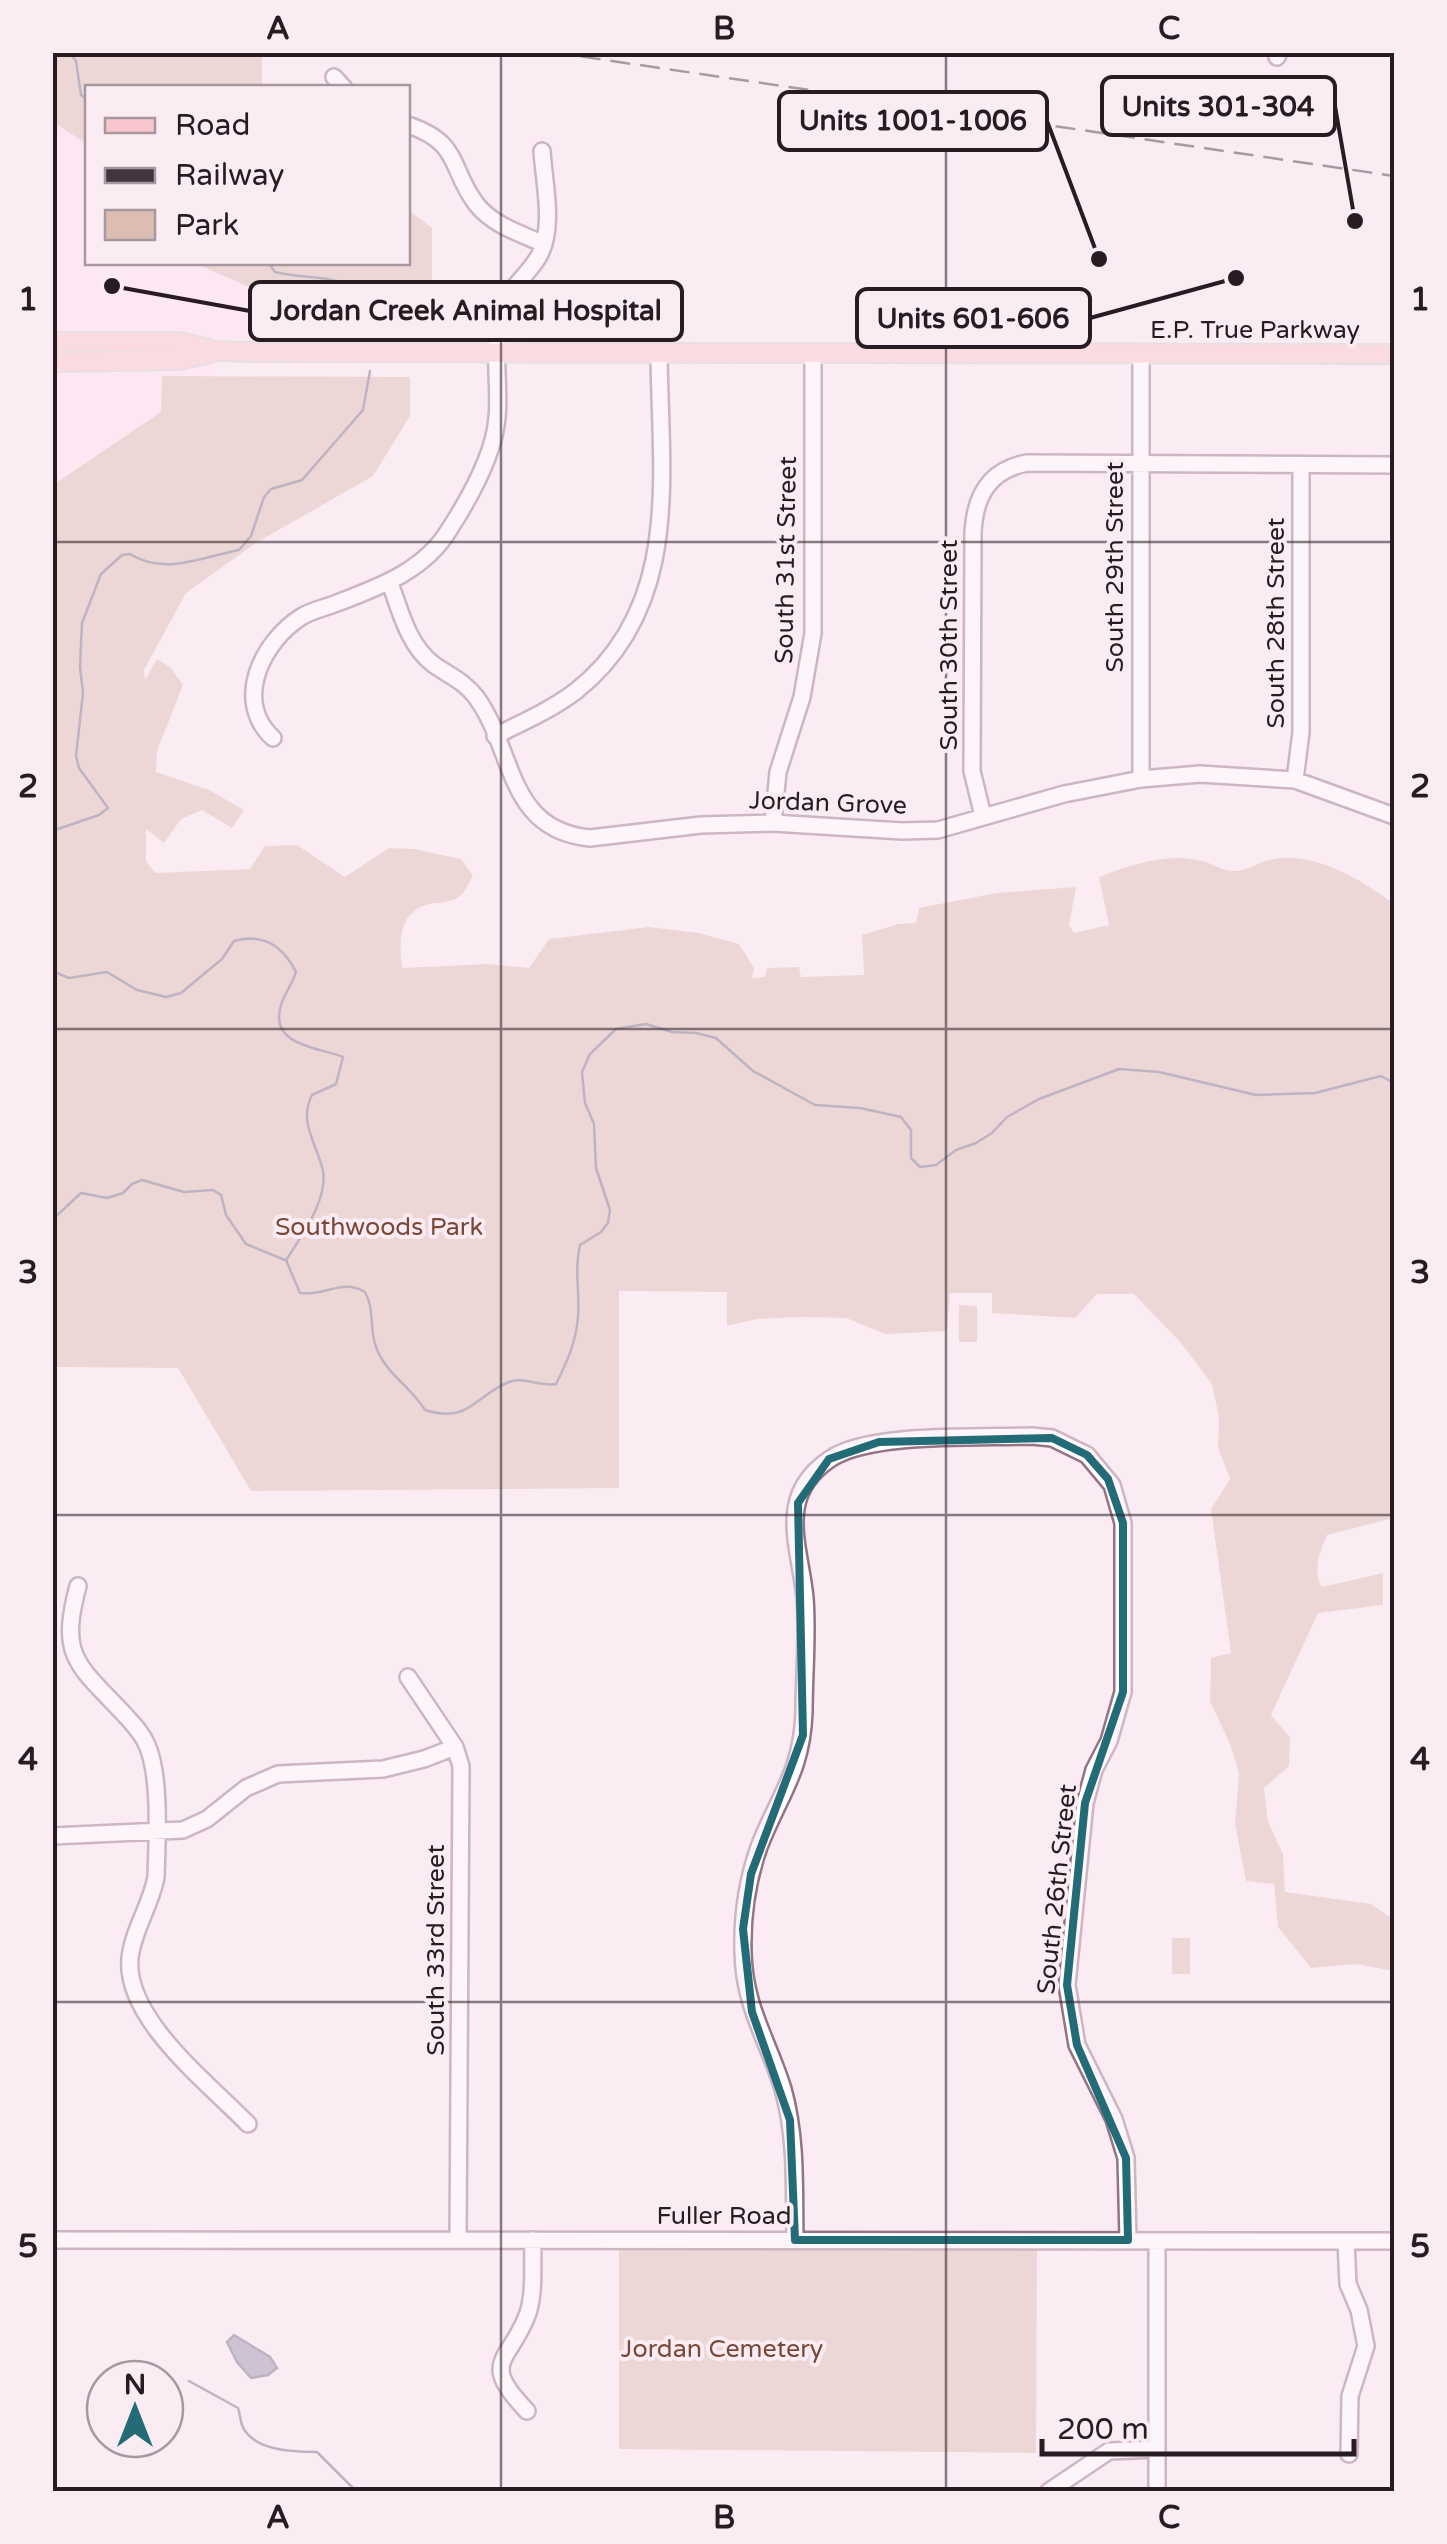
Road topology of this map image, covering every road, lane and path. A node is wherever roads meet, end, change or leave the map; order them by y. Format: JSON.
{"nodes":[{"id":1,"x":410,"y":125,"type":"edge"},
{"id":2,"x":542,"y":151,"type":"dead end"},
{"id":3,"x":544,"y":244,"type":"junction"},
{"id":4,"x":52,"y":342,"type":"edge"},
{"id":5,"x":216,"y":352,"type":"junction"},
{"id":6,"x":497,"y":352,"type":"junction"},
{"id":7,"x":659,"y":354,"type":"junction"},
{"id":8,"x":812,"y":354,"type":"junction"},
{"id":9,"x":1394,"y":354,"type":"edge"},
{"id":10,"x":1141,"y":355,"type":"junction"},
{"id":11,"x":52,"y":362,"type":"edge"},
{"id":12,"x":1139,"y":464,"type":"junction"},
{"id":13,"x":1301,"y":465,"type":"junction"},
{"id":14,"x":1394,"y":465,"type":"edge"},
{"id":15,"x":390,"y":582,"type":"junction"},
{"id":16,"x":495,"y":736,"type":"junction"},
{"id":17,"x":273,"y":738,"type":"dead end"},
{"id":18,"x":1141,"y":779,"type":"junction"},
{"id":19,"x":1295,"y":780,"type":"junction"},
{"id":20,"x":983,"y":816,"type":"junction"},
{"id":21,"x":1394,"y":816,"type":"edge"},
{"id":22,"x":773,"y":823,"type":"junction"},
{"id":23,"x":78,"y":1586,"type":"dead end"},
{"id":24,"x":408,"y":1677,"type":"dead end"},
{"id":25,"x":456,"y":1747,"type":"junction"},
{"id":26,"x":155,"y":1832,"type":"junction"},
{"id":27,"x":52,"y":1836,"type":"edge"},
{"id":28,"x":248,"y":2124,"type":"dead end"},
{"id":29,"x":52,"y":2240,"type":"edge"},
{"id":30,"x":458,"y":2240,"type":"junction"},
{"id":31,"x":532,"y":2240,"type":"junction"},
{"id":32,"x":794,"y":2240,"type":"junction"},
{"id":33,"x":1128,"y":2240,"type":"junction"},
{"id":34,"x":1157,"y":2241,"type":"junction"},
{"id":35,"x":1346,"y":2241,"type":"junction"},
{"id":36,"x":1394,"y":2241,"type":"edge"},
{"id":37,"x":527,"y":2411,"type":"dead end"},
{"id":38,"x":1157,"y":2449,"type":"junction"},
{"id":39,"x":1349,"y":2454,"type":"dead end"},
{"id":40,"x":1048,"y":2492,"type":"edge"},
{"id":41,"x":1157,"y":2492,"type":"edge"}],
"edges":[{"from":1,"to":3,"type":"street"},
{"from":2,"to":3,"type":"street"},
{"from":3,"to":6,"type":"street"},
{"from":4,"to":5,"type":"main road"},
{"from":5,"to":6,"type":"main road","name":"E.P. True Parkway"},
{"from":5,"to":11,"type":"main road"},
{"from":6,"to":7,"type":"main road","name":"E.P. True Parkway"},
{"from":6,"to":15,"type":"street"},
{"from":7,"to":8,"type":"main road","name":"E.P. True Parkway"},
{"from":7,"to":16,"type":"street"},
{"from":8,"to":10,"type":"main road","name":"E.P. True Parkway"},
{"from":8,"to":22,"type":"street","name":"South 31st Street"},
{"from":9,"to":10,"type":"main road","name":"E.P. True Parkway"},
{"from":10,"to":12,"type":"street","name":"South 29th Street"},
{"from":12,"to":13,"type":"street"},
{"from":12,"to":18,"type":"street","name":"South 29th Street"},
{"from":12,"to":20,"type":"street","name":"South 30th Street"},
{"from":13,"to":14,"type":"street"},
{"from":13,"to":19,"type":"street","name":"South 28th Street"},
{"from":15,"to":16,"type":"street","name":"Jordan Grove"},
{"from":15,"to":17,"type":"street"},
{"from":16,"to":22,"type":"street","name":"Jordan Grove"},
{"from":18,"to":19,"type":"street","name":"Jordan Grove"},
{"from":18,"to":20,"type":"street","name":"Jordan Grove"},
{"from":19,"to":21,"type":"street","name":"Jordan Grove"},
{"from":20,"to":22,"type":"street","name":"Jordan Grove"},
{"from":23,"to":26,"type":"street"},
{"from":24,"to":25,"type":"street","name":"South 33rd Street"},
{"from":25,"to":26,"type":"street"},
{"from":25,"to":30,"type":"street","name":"South 33rd Street"},
{"from":26,"to":27,"type":"street"},
{"from":26,"to":28,"type":"street"},
{"from":29,"to":30,"type":"street","name":"Fuller Road"},
{"from":30,"to":31,"type":"street","name":"Fuller Road"},
{"from":31,"to":32,"type":"street","name":"Fuller Road"},
{"from":31,"to":37,"type":"street"},
{"from":32,"to":33,"type":"street","name":"Fuller Road"},
{"from":32,"to":33,"type":"street","name":"South 26th Street"},
{"from":33,"to":34,"type":"street","name":"Fuller Road"},
{"from":34,"to":35,"type":"street","name":"Fuller Road"},
{"from":34,"to":38,"type":"street"},
{"from":35,"to":36,"type":"street","name":"Fuller Road"},
{"from":35,"to":39,"type":"street"},
{"from":38,"to":40,"type":"street"},
{"from":38,"to":41,"type":"street"}]}
